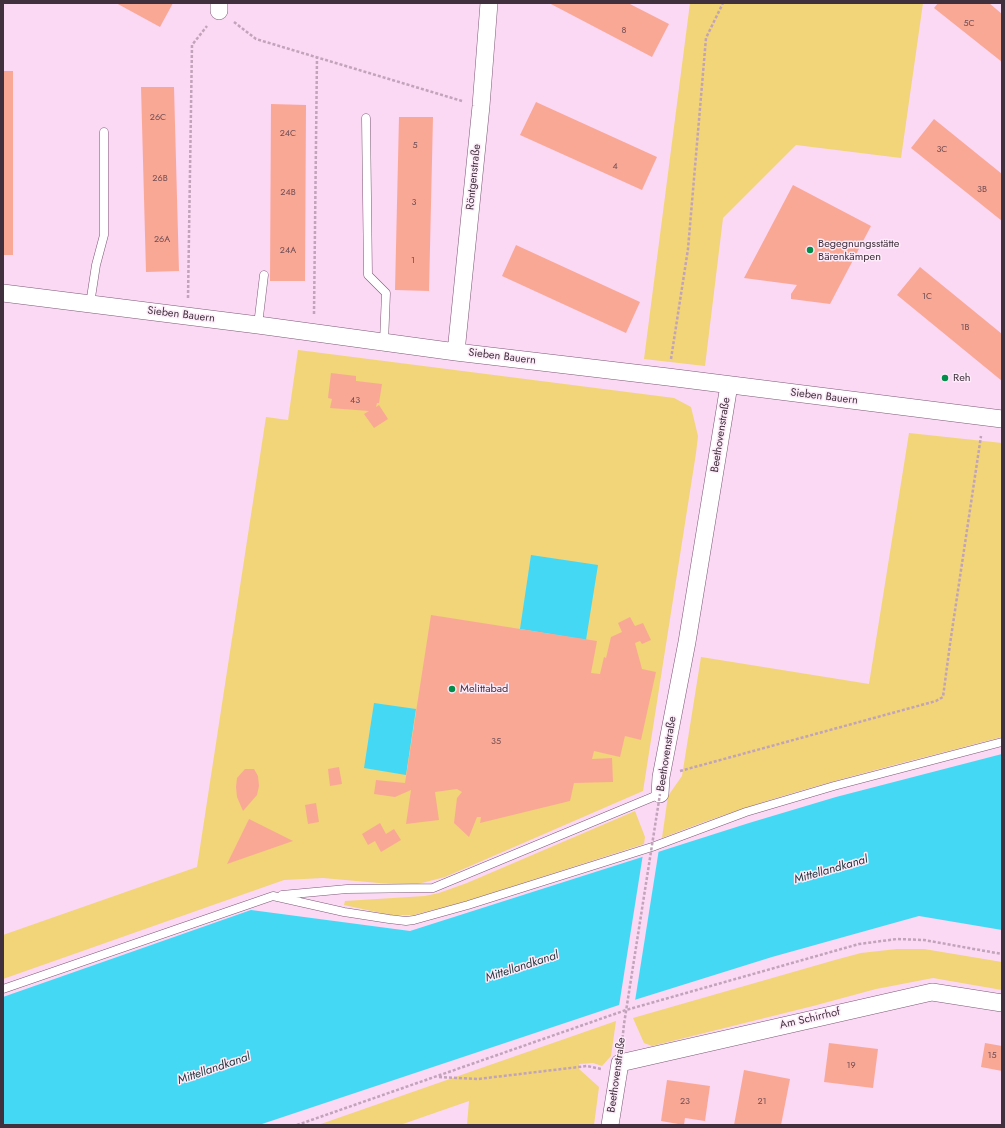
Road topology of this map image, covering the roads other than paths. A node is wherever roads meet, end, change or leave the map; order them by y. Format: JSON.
{"nodes":[{"id":1,"x":489,"y":3,"type":"edge"},
{"id":2,"x":366,"y":118,"type":"dead end"},
{"id":3,"x":104,"y":132,"type":"dead end"},
{"id":4,"x":264,"y":275,"type":"dead end"},
{"id":5,"x":3,"y":293,"type":"edge"},
{"id":6,"x":90,"y":304,"type":"junction"},
{"id":7,"x":258,"y":325,"type":"junction"},
{"id":8,"x":384,"y":342,"type":"junction"},
{"id":9,"x":456,"y":352,"type":"junction"},
{"id":10,"x":729,"y":385,"type":"junction"},
{"id":11,"x":1002,"y":419,"type":"edge"},
{"id":12,"x":1002,"y":742,"type":"edge"},
{"id":13,"x":660,"y":794,"type":"joint"},
{"id":14,"x":273,"y":896,"type":"junction"},
{"id":15,"x":3,"y":989,"type":"edge"},
{"id":16,"x":1002,"y":1003,"type":"edge"},
{"id":17,"x":619,"y":1069,"type":"joint"},
{"id":18,"x":610,"y":1125,"type":"edge"}],
"edges":[{"from":1,"to":9,"type":"street","name":"Röntgenstraße"},
{"from":2,"to":8,"type":"lane"},
{"from":3,"to":6,"type":"lane"},
{"from":4,"to":7,"type":"lane"},
{"from":5,"to":6,"type":"street","name":"Sieben Bauern"},
{"from":6,"to":7,"type":"street","name":"Sieben Bauern"},
{"from":7,"to":8,"type":"street","name":"Sieben Bauern"},
{"from":8,"to":9,"type":"street","name":"Sieben Bauern"},
{"from":9,"to":10,"type":"street","name":"Sieben Bauern"},
{"from":10,"to":11,"type":"street","name":"Sieben Bauern"},
{"from":10,"to":13,"type":"street","name":"Beethovenstraße"},
{"from":12,"to":14,"type":"lane"},
{"from":13,"to":14,"type":"lane"},
{"from":14,"to":15,"type":"lane"},
{"from":16,"to":17,"type":"street","name":"Am Schirrhof"},
{"from":17,"to":18,"type":"street","name":"Beethovenstraße"}]}
